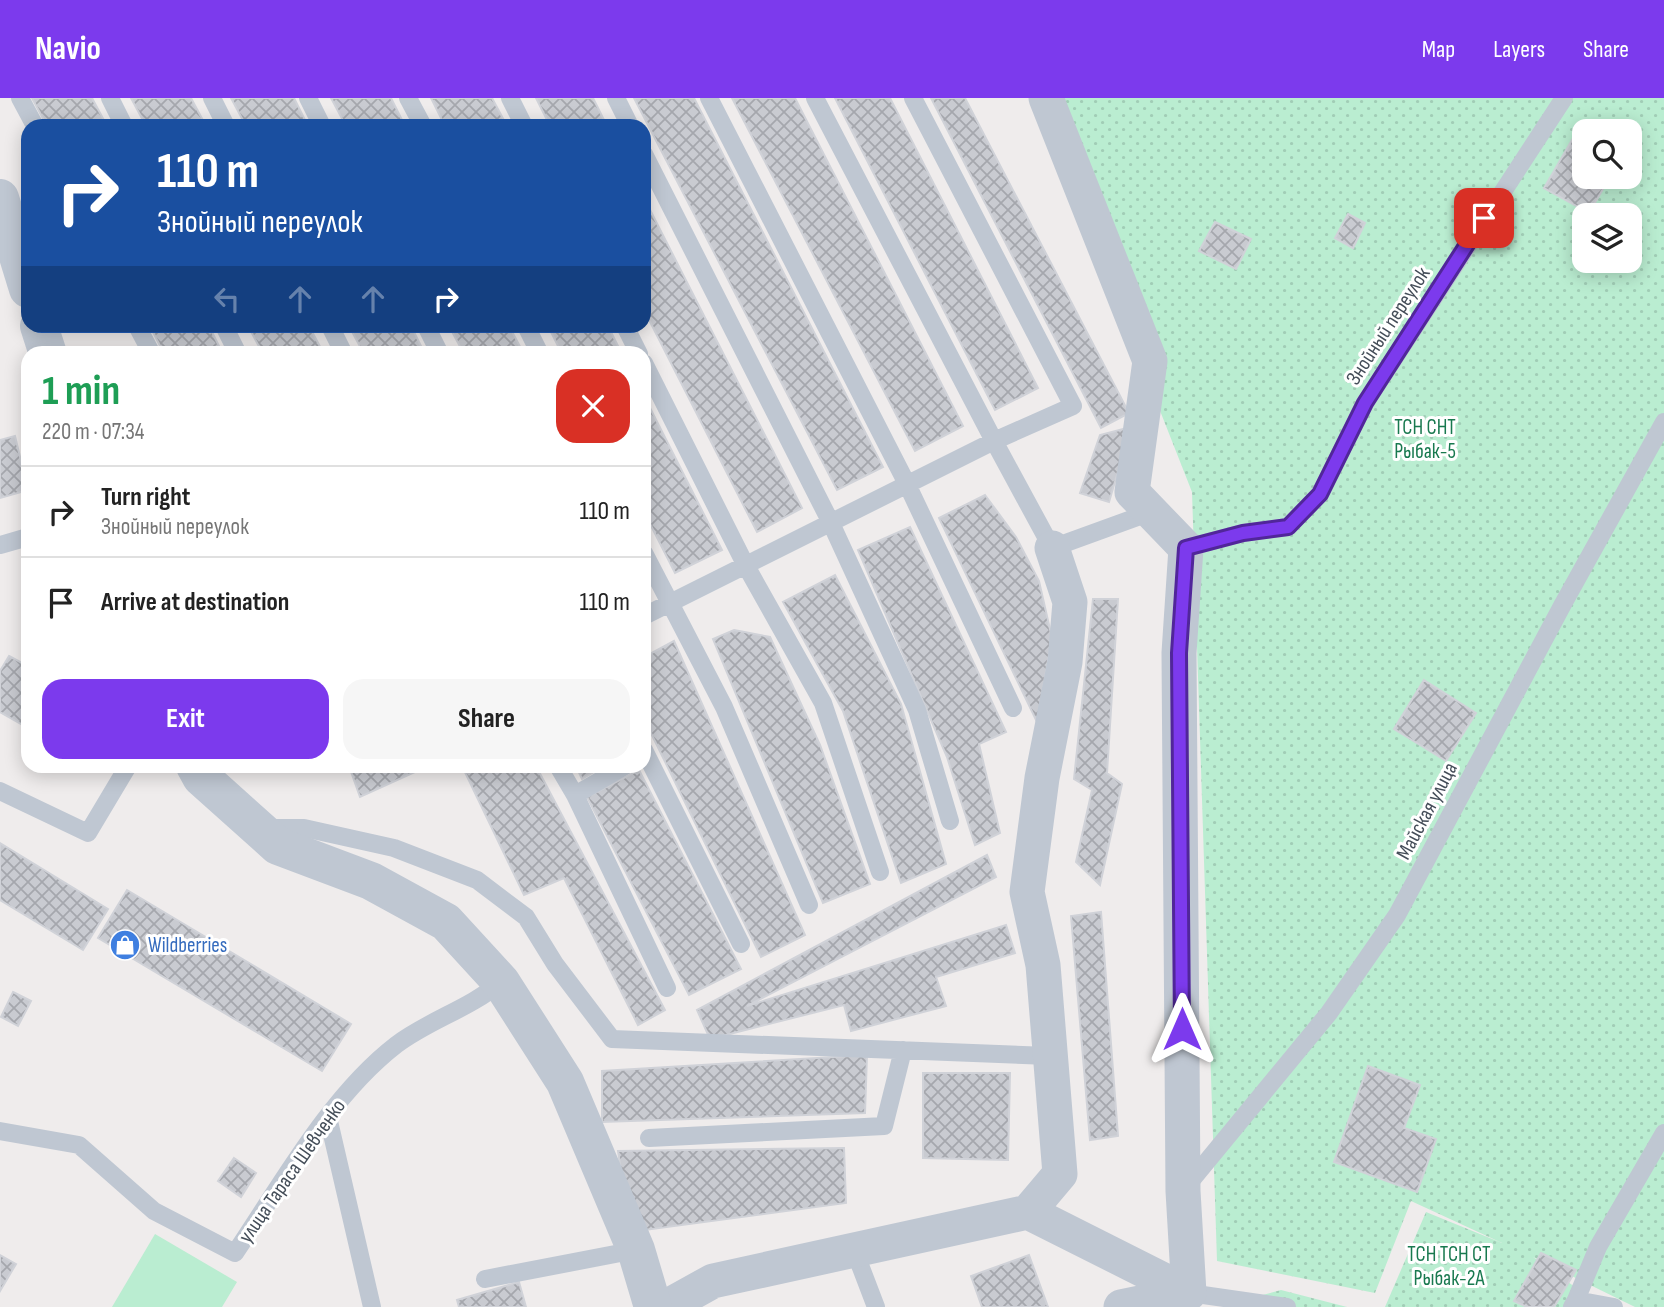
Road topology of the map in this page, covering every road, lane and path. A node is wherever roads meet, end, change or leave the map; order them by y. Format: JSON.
{"nodes":[{"id":1,"x":20,"y":98,"type":"edge"},
{"id":2,"x":110,"y":98,"type":"edge"},
{"id":3,"x":212,"y":98,"type":"edge"},
{"id":4,"x":308,"y":98,"type":"edge"},
{"id":5,"x":408,"y":98,"type":"edge"},
{"id":6,"x":510,"y":98,"type":"edge"},
{"id":7,"x":616,"y":98,"type":"edge"},
{"id":8,"x":709,"y":98,"type":"edge"},
{"id":9,"x":815,"y":98,"type":"edge"},
{"id":10,"x":913,"y":98,"type":"edge"},
{"id":11,"x":1046,"y":98,"type":"edge"},
{"id":12,"x":1564,"y":98,"type":"edge"},
{"id":13,"x":31,"y":119,"type":"edge"},
{"id":14,"x":120,"y":119,"type":"edge"},
{"id":15,"x":222,"y":119,"type":"edge"},
{"id":16,"x":318,"y":119,"type":"edge"},
{"id":17,"x":419,"y":119,"type":"edge"},
{"id":18,"x":520,"y":119,"type":"edge"},
{"id":19,"x":626,"y":119,"type":"edge"},
{"id":20,"x":651,"y":168,"type":"edge"},
{"id":21,"x":0,"y":198,"type":"edge"},
{"id":22,"x":21,"y":266,"type":"edge"},
{"id":23,"x":651,"y":377,"type":"edge"},
{"id":24,"x":1664,"y":422,"type":"edge"},
{"id":25,"x":995,"y":441,"type":"junction"},
{"id":26,"x":907,"y":484,"type":"junction"},
{"id":27,"x":1152,"y":512,"type":"junction"},
{"id":28,"x":830,"y":521,"type":"junction"},
{"id":29,"x":21,"y":539,"type":"edge"},
{"id":30,"x":0,"y":545,"type":"edge"},
{"id":31,"x":1052,"y":548,"type":"junction"},
{"id":32,"x":1186,"y":548,"type":"junction"},
{"id":33,"x":746,"y":564,"type":"junction"},
{"id":34,"x":651,"y":567,"type":"edge"},
{"id":35,"x":670,"y":603,"type":"junction"},
{"id":36,"x":651,"y":612,"type":"edge"},
{"id":37,"x":1013,"y":708,"type":"dead end"},
{"id":38,"x":651,"y":766,"type":"edge"},
{"id":39,"x":124,"y":773,"type":"edge"},
{"id":40,"x":199,"y":773,"type":"edge"},
{"id":41,"x":562,"y":773,"type":"edge"},
{"id":42,"x":613,"y":773,"type":"edge"},
{"id":43,"x":0,"y":790,"type":"edge"},
{"id":44,"x":575,"y":795,"type":"junction"},
{"id":45,"x":950,"y":821,"type":"dead end"},
{"id":46,"x":258,"y":829,"type":"junction"},
{"id":47,"x":880,"y":872,"type":"dead end"},
{"id":48,"x":809,"y":905,"type":"dead end"},
{"id":49,"x":741,"y":944,"type":"dead end"},
{"id":50,"x":501,"y":982,"type":"junction"},
{"id":51,"x":667,"y":988,"type":"dead end"},
{"id":52,"x":904,"y":1049,"type":"junction"},
{"id":53,"x":1049,"y":1056,"type":"junction"},
{"id":54,"x":328,"y":1117,"type":"junction"},
{"id":55,"x":0,"y":1131,"type":"edge"},
{"id":56,"x":1664,"y":1133,"type":"edge"},
{"id":57,"x":649,"y":1138,"type":"dead end"},
{"id":58,"x":1183,"y":1191,"type":"junction"},
{"id":59,"x":1028,"y":1212,"type":"junction"},
{"id":60,"x":636,"y":1250,"type":"junction"},
{"id":61,"x":855,"y":1252,"type":"junction"},
{"id":62,"x":485,"y":1279,"type":"dead end"},
{"id":63,"x":1189,"y":1293,"type":"junction"},
{"id":64,"x":718,"y":1294,"type":"edge"},
{"id":65,"x":1574,"y":1304,"type":"edge"},
{"id":66,"x":372,"y":1307,"type":"edge"},
{"id":67,"x":653,"y":1307,"type":"edge"},
{"id":68,"x":666,"y":1307,"type":"edge"},
{"id":69,"x":876,"y":1307,"type":"edge"},
{"id":70,"x":1121,"y":1307,"type":"edge"},
{"id":71,"x":1287,"y":1307,"type":"edge"},
{"id":72,"x":1614,"y":1307,"type":"edge"}],
"edges":[{"from":1,"to":13,"type":"lane"},
{"from":2,"to":14,"type":"lane"},
{"from":3,"to":15,"type":"lane"},
{"from":4,"to":16,"type":"lane"},
{"from":5,"to":17,"type":"lane"},
{"from":6,"to":18,"type":"lane"},
{"from":7,"to":19,"type":"lane"},
{"from":8,"to":26,"type":"lane"},
{"from":9,"to":25,"type":"lane"},
{"from":10,"to":25,"type":"lane"},
{"from":11,"to":27,"type":"street"},
{"from":12,"to":32,"type":"lane","name":"Знойный переулок"},
{"from":20,"to":28,"type":"lane"},
{"from":21,"to":22,"type":"street"},
{"from":23,"to":33,"type":"lane"},
{"from":24,"to":58,"type":"lane","name":"Майская улица"},
{"from":25,"to":26,"type":"lane"},
{"from":25,"to":31,"type":"lane"},
{"from":26,"to":28,"type":"lane"},
{"from":26,"to":37,"type":"lane"},
{"from":27,"to":31,"type":"lane"},
{"from":27,"to":32,"type":"street"},
{"from":28,"to":33,"type":"lane"},
{"from":28,"to":45,"type":"lane"},
{"from":29,"to":30,"type":"lane"},
{"from":31,"to":53,"type":"street"},
{"from":32,"to":58,"type":"street"},
{"from":33,"to":35,"type":"lane"},
{"from":33,"to":47,"type":"lane"},
{"from":34,"to":35,"type":"lane"},
{"from":35,"to":36,"type":"lane"},
{"from":35,"to":48,"type":"lane"},
{"from":38,"to":49,"type":"lane"},
{"from":39,"to":43,"type":"lane"},
{"from":40,"to":46,"type":"street"},
{"from":41,"to":44,"type":"lane"},
{"from":42,"to":44,"type":"lane"},
{"from":44,"to":51,"type":"lane"},
{"from":46,"to":50,"type":"street"},
{"from":46,"to":52,"type":"lane"},
{"from":50,"to":54,"type":"lane","name":"улица Тараса Шевченко"},
{"from":50,"to":60,"type":"street"},
{"from":52,"to":53,"type":"lane"},
{"from":52,"to":57,"type":"lane"},
{"from":53,"to":59,"type":"street"},
{"from":54,"to":55,"type":"lane","name":"улица Тараса Шевченко"},
{"from":54,"to":66,"type":"lane"},
{"from":56,"to":65,"type":"lane"},
{"from":58,"to":63,"type":"street"},
{"from":59,"to":61,"type":"street"},
{"from":59,"to":63,"type":"street"},
{"from":60,"to":62,"type":"lane"},
{"from":60,"to":67,"type":"street"},
{"from":61,"to":64,"type":"street"},
{"from":61,"to":69,"type":"lane"},
{"from":63,"to":70,"type":"street"},
{"from":63,"to":71,"type":"lane"},
{"from":64,"to":68,"type":"street"},
{"from":65,"to":72,"type":"lane"}]}
